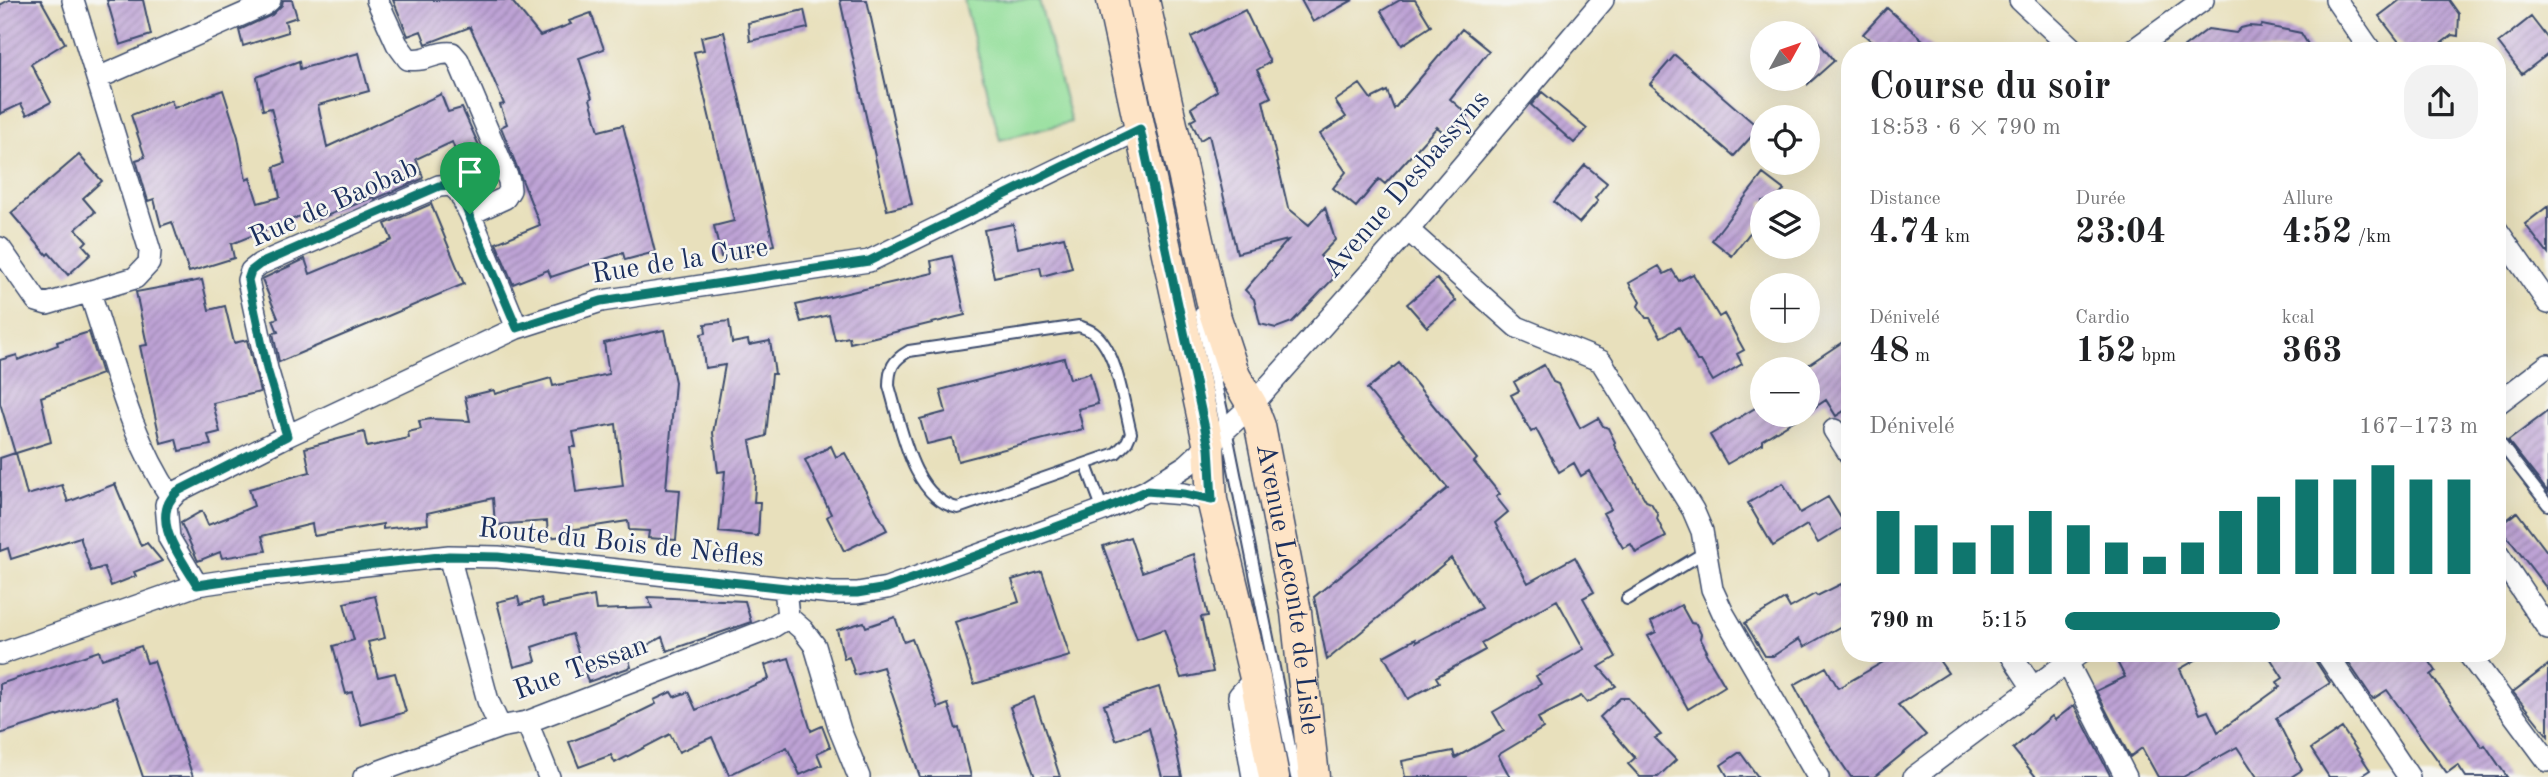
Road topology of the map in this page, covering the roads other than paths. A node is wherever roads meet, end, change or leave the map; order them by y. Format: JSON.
{"nodes":[{"id":1,"x":73,"y":0,"type":"edge"},
{"id":2,"x":270,"y":0,"type":"edge"},
{"id":3,"x":377,"y":0,"type":"edge"},
{"id":4,"x":1112,"y":0,"type":"edge"},
{"id":5,"x":1144,"y":0,"type":"edge"},
{"id":6,"x":1603,"y":0,"type":"edge"},
{"id":7,"x":2020,"y":0,"type":"edge"},
{"id":8,"x":2203,"y":0,"type":"edge"},
{"id":9,"x":2336,"y":0,"type":"edge"},
{"id":10,"x":2062,"y":42,"type":"edge"},
{"id":11,"x":2145,"y":42,"type":"edge"},
{"id":12,"x":2365,"y":42,"type":"edge"},
{"id":13,"x":98,"y":78,"type":"junction"},
{"id":14,"x":1140,"y":129,"type":"junction"},
{"id":15,"x":470,"y":214,"type":"junction"},
{"id":16,"x":1408,"y":229,"type":"junction"},
{"id":17,"x":2506,"y":243,"type":"edge"},
{"id":18,"x":0,"y":248,"type":"edge"},
{"id":19,"x":90,"y":293,"type":"junction"},
{"id":20,"x":1196,"y":295,"type":"dead end"},
{"id":21,"x":2548,"y":303,"type":"edge"},
{"id":22,"x":517,"y":328,"type":"junction"},
{"id":23,"x":2548,"y":365,"type":"edge"},
{"id":24,"x":2506,"y":397,"type":"edge"},
{"id":25,"x":1251,"y":405,"type":"junction"},
{"id":26,"x":1834,"y":430,"type":"dead end"},
{"id":27,"x":287,"y":436,"type":"junction"},
{"id":28,"x":1217,"y":438,"type":"junction"},
{"id":29,"x":1841,"y":441,"type":"edge"},
{"id":30,"x":2506,"y":451,"type":"edge"},
{"id":31,"x":1086,"y":465,"type":"junction"},
{"id":32,"x":1146,"y":491,"type":"junction"},
{"id":33,"x":171,"y":497,"type":"junction"},
{"id":34,"x":1212,"y":500,"type":"junction"},
{"id":35,"x":2548,"y":505,"type":"edge"},
{"id":36,"x":1103,"y":510,"type":"junction"},
{"id":37,"x":1705,"y":552,"type":"junction"},
{"id":38,"x":449,"y":556,"type":"junction"},
{"id":39,"x":2506,"y":566,"type":"edge"},
{"id":40,"x":197,"y":585,"type":"junction"},
{"id":41,"x":785,"y":588,"type":"junction"},
{"id":42,"x":1628,"y":599,"type":"dead end"},
{"id":43,"x":788,"y":617,"type":"junction"},
{"id":44,"x":2548,"y":629,"type":"edge"},
{"id":45,"x":0,"y":654,"type":"edge"},
{"id":46,"x":2016,"y":662,"type":"edge"},
{"id":47,"x":2069,"y":662,"type":"edge"},
{"id":48,"x":2076,"y":662,"type":"edge"},
{"id":49,"x":2332,"y":662,"type":"edge"},
{"id":50,"x":2475,"y":662,"type":"edge"},
{"id":51,"x":1255,"y":678,"type":"junction"},
{"id":52,"x":2033,"y":688,"type":"junction"},
{"id":53,"x":527,"y":722,"type":"junction"},
{"id":54,"x":500,"y":727,"type":"junction"},
{"id":55,"x":2542,"y":754,"type":"edge"},
{"id":56,"x":365,"y":777,"type":"edge"},
{"id":57,"x":549,"y":777,"type":"edge"},
{"id":58,"x":859,"y":777,"type":"edge"},
{"id":59,"x":1253,"y":777,"type":"edge"},
{"id":60,"x":1274,"y":777,"type":"edge"},
{"id":61,"x":1296,"y":777,"type":"edge"},
{"id":62,"x":1314,"y":777,"type":"edge"},
{"id":63,"x":1818,"y":777,"type":"edge"},
{"id":64,"x":1914,"y":777,"type":"edge"},
{"id":65,"x":2126,"y":777,"type":"edge"},
{"id":66,"x":2409,"y":777,"type":"edge"},
{"id":67,"x":2541,"y":777,"type":"edge"}],
"edges":[{"from":1,"to":13,"type":"street"},
{"from":2,"to":13,"type":"street"},
{"from":3,"to":15,"type":"street"},
{"from":4,"to":14,"type":"main road"},
{"from":5,"to":25,"type":"main road","name":"Avenue Leconte de Lisle"},
{"from":6,"to":16,"type":"street","name":"Avenue Desbassyns"},
{"from":7,"to":10,"type":"street"},
{"from":8,"to":11,"type":"street"},
{"from":9,"to":12,"type":"street"},
{"from":13,"to":19,"type":"street"},
{"from":14,"to":22,"type":"street","name":"Rue de la Cure"},
{"from":14,"to":28,"type":"main road"},
{"from":15,"to":22,"type":"street","name":"Rue de Baobab"},
{"from":15,"to":27,"type":"street","name":"Rue de Baobab"},
{"from":16,"to":25,"type":"street","name":"Avenue Desbassyns"},
{"from":16,"to":37,"type":"street"},
{"from":17,"to":21,"type":"street"},
{"from":18,"to":19,"type":"street"},
{"from":19,"to":33,"type":"street"},
{"from":20,"to":28,"type":"lane"},
{"from":22,"to":27,"type":"street","name":"Rue de la Cure"},
{"from":23,"to":24,"type":"street"},
{"from":25,"to":28,"type":"street","name":"Route du Bois de Nèfles"},
{"from":25,"to":62,"type":"main road","name":"Avenue Leconte de Lisle"},
{"from":26,"to":29,"type":"street"},
{"from":27,"to":33,"type":"street","name":"Rue de la Cure"},
{"from":28,"to":32,"type":"street","name":"Route du Bois de Nèfles"},
{"from":28,"to":34,"type":"main road","name":"Avenue Leconte de Lisle"},
{"from":28,"to":61,"type":"lane","name":"Avenue Leconte de Lisle"},
{"from":30,"to":35,"type":"lane"},
{"from":31,"to":31,"type":"lane"},
{"from":31,"to":36,"type":"lane"},
{"from":32,"to":34,"type":"street","name":"Route du Bois de Nèfles"},
{"from":32,"to":36,"type":"street","name":"Route du Bois de Nèfles"},
{"from":33,"to":40,"type":"street"},
{"from":34,"to":51,"type":"main road","name":"Avenue Leconte de Lisle"},
{"from":36,"to":41,"type":"street","name":"Route du Bois de Nèfles"},
{"from":37,"to":42,"type":"lane"},
{"from":37,"to":63,"type":"street"},
{"from":38,"to":40,"type":"street","name":"Route du Bois de Nèfles"},
{"from":38,"to":41,"type":"street","name":"Route du Bois de Nèfles"},
{"from":38,"to":54,"type":"street"},
{"from":39,"to":44,"type":"street"},
{"from":40,"to":45,"type":"street","name":"Route du Bois de Nèfles"},
{"from":41,"to":43,"type":"street"},
{"from":43,"to":53,"type":"street","name":"Rue Tessan"},
{"from":43,"to":58,"type":"street"},
{"from":46,"to":52,"type":"street"},
{"from":47,"to":52,"type":"street"},
{"from":48,"to":65,"type":"street"},
{"from":49,"to":66,"type":"street"},
{"from":50,"to":55,"type":"street"},
{"from":51,"to":59,"type":"street","name":"Avenue Leconte de Lisle"},
{"from":51,"to":60,"type":"main road","name":"Avenue Leconte de Lisle"},
{"from":52,"to":64,"type":"street"},
{"from":53,"to":54,"type":"street","name":"Rue Tessan"},
{"from":53,"to":57,"type":"street"},
{"from":54,"to":56,"type":"street","name":"Rue Tessan"},
{"from":55,"to":67,"type":"street"}]}
